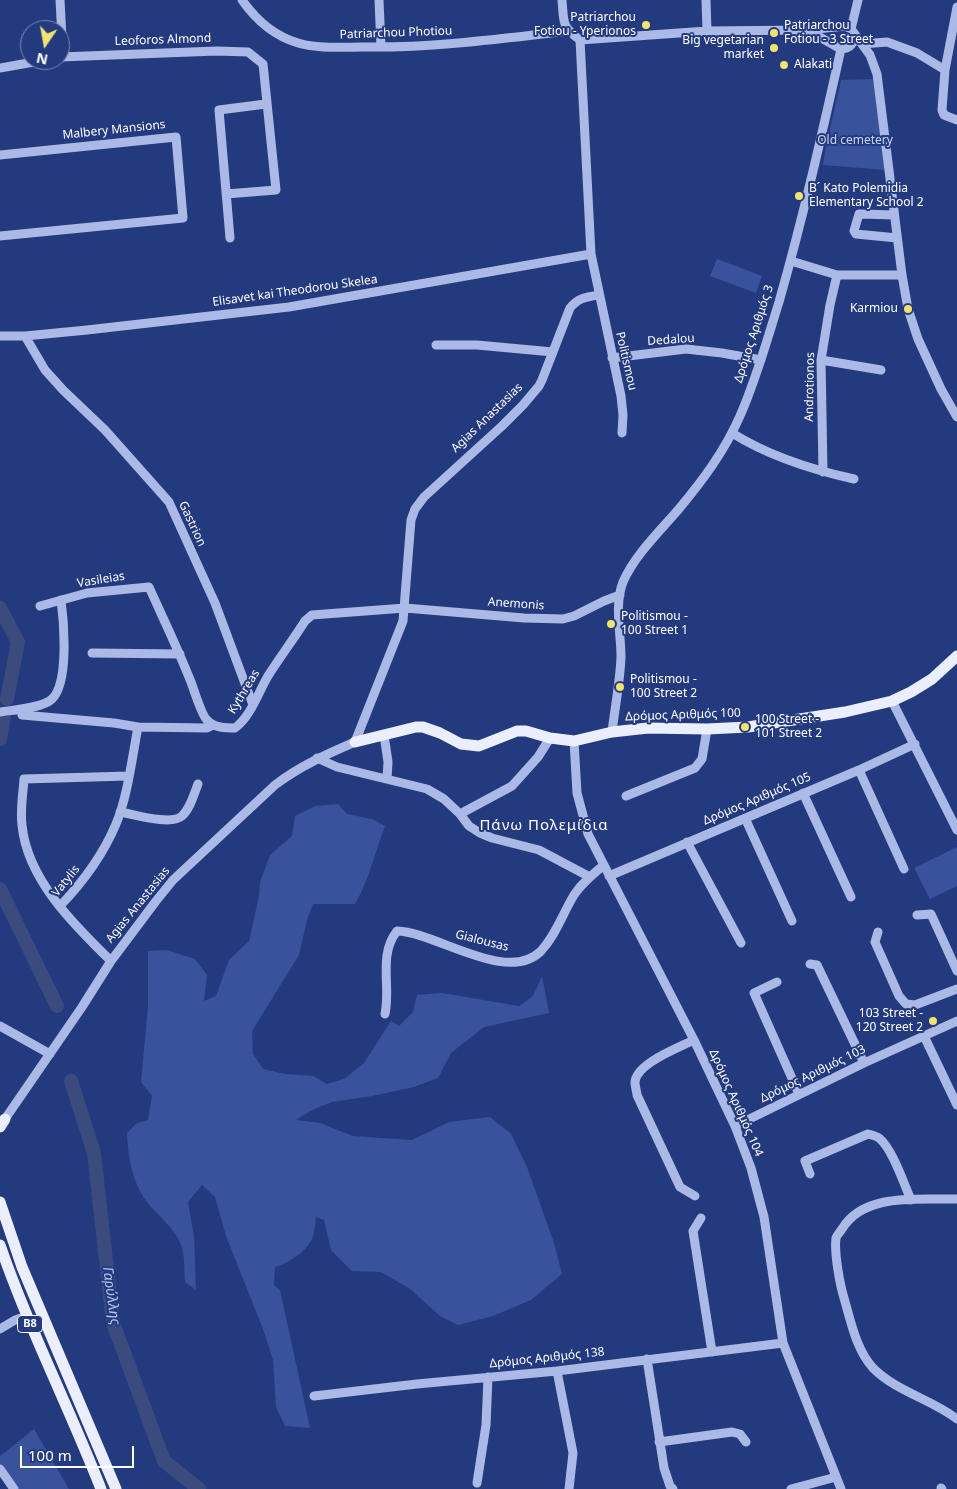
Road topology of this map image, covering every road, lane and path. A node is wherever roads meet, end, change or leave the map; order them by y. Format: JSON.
{"nodes":[{"id":1,"x":61,"y":0,"type":"edge"},
{"id":2,"x":242,"y":0,"type":"edge"},
{"id":3,"x":379,"y":0,"type":"edge"},
{"id":4,"x":562,"y":0,"type":"edge"},
{"id":5,"x":706,"y":0,"type":"edge"},
{"id":6,"x":858,"y":0,"type":"edge"},
{"id":7,"x":957,"y":7,"type":"edge"},
{"id":8,"x":61,"y":20,"type":"edge"},
{"id":9,"x":837,"y":27,"type":"junction"},
{"id":10,"x":807,"y":30,"type":"junction"},
{"id":11,"x":568,"y":31,"type":"junction"},
{"id":12,"x":707,"y":31,"type":"junction"},
{"id":13,"x":853,"y":32,"type":"junction"},
{"id":14,"x":580,"y":40,"type":"junction"},
{"id":15,"x":842,"y":46,"type":"junction"},
{"id":16,"x":864,"y":47,"type":"junction"},
{"id":17,"x":382,"y":48,"type":"junction"},
{"id":18,"x":953,"y":52,"type":"edge"},
{"id":19,"x":70,"y":57,"type":"edge"},
{"id":20,"x":20,"y":64,"type":"edge"},
{"id":21,"x":0,"y":68,"type":"edge"},
{"id":22,"x":945,"y":70,"type":"junction"},
{"id":23,"x":266,"y":104,"type":"junction"},
{"id":24,"x":957,"y":120,"type":"edge"},
{"id":25,"x":0,"y":154,"type":"edge"},
{"id":26,"x":226,"y":194,"type":"junction"},
{"id":27,"x":894,"y":215,"type":"junction"},
{"id":28,"x":0,"y":236,"type":"edge"},
{"id":29,"x":230,"y":238,"type":"dead end"},
{"id":30,"x":897,"y":238,"type":"junction"},
{"id":31,"x":591,"y":254,"type":"junction"},
{"id":32,"x":791,"y":261,"type":"junction"},
{"id":33,"x":837,"y":275,"type":"junction"},
{"id":34,"x":902,"y":275,"type":"junction"},
{"id":35,"x":598,"y":295,"type":"junction"},
{"id":36,"x":0,"y":336,"type":"edge"},
{"id":37,"x":25,"y":336,"type":"junction"},
{"id":38,"x":436,"y":345,"type":"dead end"},
{"id":39,"x":553,"y":352,"type":"junction"},
{"id":40,"x":612,"y":358,"type":"junction"},
{"id":41,"x":761,"y":360,"type":"junction"},
{"id":42,"x":821,"y":360,"type":"junction"},
{"id":43,"x":881,"y":370,"type":"dead end"},
{"id":44,"x":957,"y":416,"type":"edge"},
{"id":45,"x":622,"y":433,"type":"dead end"},
{"id":46,"x":732,"y":433,"type":"junction"},
{"id":47,"x":823,"y":472,"type":"junction"},
{"id":48,"x":854,"y":479,"type":"dead end"},
{"id":49,"x":620,"y":595,"type":"junction"},
{"id":50,"x":61,"y":600,"type":"junction"},
{"id":51,"x":40,"y":606,"type":"dead end"},
{"id":52,"x":405,"y":608,"type":"junction"},
{"id":53,"x":92,"y":653,"type":"dead end"},
{"id":54,"x":180,"y":654,"type":"junction"},
{"id":55,"x":957,"y":656,"type":"edge"},
{"id":56,"x":892,"y":701,"type":"junction"},
{"id":57,"x":253,"y":705,"type":"junction"},
{"id":58,"x":0,"y":712,"type":"edge"},
{"id":59,"x":22,"y":715,"type":"dead end"},
{"id":60,"x":213,"y":725,"type":"junction"},
{"id":61,"x":138,"y":727,"type":"junction"},
{"id":62,"x":707,"y":728,"type":"junction"},
{"id":63,"x":612,"y":732,"type":"junction"},
{"id":64,"x":384,"y":734,"type":"junction"},
{"id":65,"x":550,"y":738,"type":"junction"},
{"id":66,"x":574,"y":741,"type":"junction"},
{"id":67,"x":356,"y":742,"type":"junction"},
{"id":68,"x":915,"y":744,"type":"junction"},
{"id":69,"x":317,"y":758,"type":"junction"},
{"id":70,"x":859,"y":770,"type":"junction"},
{"id":71,"x":128,"y":776,"type":"junction"},
{"id":72,"x":387,"y":778,"type":"junction"},
{"id":73,"x":198,"y":784,"type":"dead end"},
{"id":74,"x":803,"y":793,"type":"junction"},
{"id":75,"x":626,"y":796,"type":"dead end"},
{"id":76,"x":120,"y":812,"type":"junction"},
{"id":77,"x":460,"y":814,"type":"junction"},
{"id":78,"x":745,"y":818,"type":"junction"},
{"id":79,"x":957,"y":830,"type":"edge"},
{"id":80,"x":687,"y":842,"type":"junction"},
{"id":81,"x":604,"y":865,"type":"junction"},
{"id":82,"x":904,"y":869,"type":"dead end"},
{"id":83,"x":590,"y":876,"type":"junction"},
{"id":84,"x":609,"y":876,"type":"junction"},
{"id":85,"x":851,"y":897,"type":"dead end"},
{"id":86,"x":60,"y":906,"type":"junction"},
{"id":87,"x":917,"y":914,"type":"dead end"},
{"id":88,"x":792,"y":921,"type":"dead end"},
{"id":89,"x":878,"y":932,"type":"dead end"},
{"id":90,"x":741,"y":943,"type":"dead end"},
{"id":91,"x":110,"y":961,"type":"junction"},
{"id":92,"x":810,"y":964,"type":"dead end"},
{"id":93,"x":957,"y":971,"type":"edge"},
{"id":94,"x":777,"y":982,"type":"dead end"},
{"id":95,"x":957,"y":989,"type":"edge"},
{"id":96,"x":385,"y":1014,"type":"dead end"},
{"id":97,"x":957,"y":1022,"type":"edge"},
{"id":98,"x":0,"y":1026,"type":"edge"},
{"id":99,"x":924,"y":1036,"type":"junction"},
{"id":100,"x":694,"y":1040,"type":"junction"},
{"id":101,"x":50,"y":1054,"type":"junction"},
{"id":102,"x":864,"y":1063,"type":"junction"},
{"id":103,"x":799,"y":1094,"type":"junction"},
{"id":104,"x":955,"y":1095,"type":"edge"},
{"id":105,"x":957,"y":1105,"type":"edge"},
{"id":106,"x":3,"y":1119,"type":"edge"},
{"id":107,"x":735,"y":1126,"type":"junction"},
{"id":108,"x":810,"y":1174,"type":"dead end"},
{"id":109,"x":695,"y":1196,"type":"dead end"},
{"id":110,"x":957,"y":1199,"type":"edge"},
{"id":111,"x":912,"y":1200,"type":"junction"},
{"id":112,"x":0,"y":1202,"type":"edge"},
{"id":113,"x":701,"y":1218,"type":"dead end"},
{"id":114,"x":0,"y":1245,"type":"edge"},
{"id":115,"x":27,"y":1316,"type":"junction"},
{"id":116,"x":0,"y":1329,"type":"edge"},
{"id":117,"x":783,"y":1343,"type":"junction"},
{"id":118,"x":712,"y":1352,"type":"junction"},
{"id":119,"x":647,"y":1359,"type":"junction"},
{"id":120,"x":557,"y":1371,"type":"junction"},
{"id":121,"x":488,"y":1377,"type":"junction"},
{"id":122,"x":314,"y":1396,"type":"dead end"},
{"id":123,"x":957,"y":1419,"type":"edge"},
{"id":124,"x":659,"y":1442,"type":"junction"},
{"id":125,"x":746,"y":1442,"type":"dead end"},
{"id":126,"x":0,"y":1469,"type":"edge"},
{"id":127,"x":836,"y":1477,"type":"junction"},
{"id":128,"x":477,"y":1482,"type":"dead end"},
{"id":129,"x":14,"y":1489,"type":"edge"},
{"id":130,"x":102,"y":1489,"type":"edge"},
{"id":131,"x":116,"y":1489,"type":"edge"},
{"id":132,"x":569,"y":1489,"type":"edge"},
{"id":133,"x":673,"y":1489,"type":"edge"},
{"id":134,"x":792,"y":1489,"type":"edge"},
{"id":135,"x":840,"y":1489,"type":"edge"}],
"edges":[{"from":1,"to":8,"type":"street"},
{"from":2,"to":17,"type":"street","name":"Patriarchou Photiou"},
{"from":3,"to":17,"type":"street"},
{"from":4,"to":11,"type":"street"},
{"from":5,"to":12,"type":"street"},
{"from":6,"to":13,"type":"street"},
{"from":7,"to":18,"type":"street"},
{"from":9,"to":10,"type":"street"},
{"from":9,"to":13,"type":"street"},
{"from":9,"to":15,"type":"street"},
{"from":10,"to":12,"type":"street"},
{"from":10,"to":15,"type":"street"},
{"from":11,"to":14,"type":"street"},
{"from":11,"to":17,"type":"street","name":"Patriarchou Photiou"},
{"from":12,"to":14,"type":"street"},
{"from":13,"to":15,"type":"street"},
{"from":13,"to":16,"type":"street"},
{"from":14,"to":31,"type":"street"},
{"from":15,"to":16,"type":"street"},
{"from":15,"to":32,"type":"street","name":"Δρόμος Αριθμός 3"},
{"from":16,"to":22,"type":"street"},
{"from":16,"to":27,"type":"street"},
{"from":18,"to":22,"type":"street"},
{"from":19,"to":23,"type":"street","name":"Leoforos Almond"},
{"from":20,"to":21,"type":"street"},
{"from":22,"to":24,"type":"street"},
{"from":23,"to":26,"type":"street"},
{"from":23,"to":26,"type":"street"},
{"from":25,"to":28,"type":"street","name":"Malbery Mansions"},
{"from":26,"to":29,"type":"street"},
{"from":27,"to":30,"type":"street"},
{"from":27,"to":30,"type":"street"},
{"from":30,"to":34,"type":"street"},
{"from":31,"to":35,"type":"street"},
{"from":31,"to":37,"type":"street","name":"Elisavet kai Theodorou Skelea"},
{"from":32,"to":33,"type":"street"},
{"from":32,"to":41,"type":"street","name":"Δρόμος Αριθμός 3"},
{"from":33,"to":34,"type":"street"},
{"from":33,"to":42,"type":"street","name":"Androtionos"},
{"from":34,"to":44,"type":"street"},
{"from":35,"to":39,"type":"street","name":"Agias Anastasias"},
{"from":35,"to":40,"type":"street","name":"Politismou"},
{"from":36,"to":37,"type":"street","name":"Elisavet kai Theodorou Skelea"},
{"from":37,"to":57,"type":"street","name":"Gastrion"},
{"from":38,"to":39,"type":"street"},
{"from":39,"to":52,"type":"street","name":"Agias Anastasias"},
{"from":40,"to":41,"type":"street","name":"Dedalou"},
{"from":40,"to":45,"type":"street","name":"Politismou"},
{"from":41,"to":46,"type":"street","name":"Δρόμος Αριθμός 3"},
{"from":42,"to":43,"type":"street"},
{"from":42,"to":47,"type":"street","name":"Androtionos"},
{"from":46,"to":47,"type":"street"},
{"from":46,"to":49,"type":"street","name":"Δρόμος Αριθμός 3"},
{"from":47,"to":48,"type":"street"},
{"from":49,"to":52,"type":"street","name":"Anemonis"},
{"from":49,"to":63,"type":"street"},
{"from":50,"to":51,"type":"street","name":"Vasileias"},
{"from":50,"to":54,"type":"street","name":"Vasileias"},
{"from":50,"to":58,"type":"street"},
{"from":52,"to":57,"type":"street","name":"Kythreas"},
{"from":52,"to":67,"type":"street","name":"Agias Anastasias"},
{"from":53,"to":54,"type":"street"},
{"from":54,"to":60,"type":"street"},
{"from":55,"to":56,"type":"main road","name":"Δρόμος Αριθμός 100"},
{"from":56,"to":62,"type":"main road","name":"Δρόμος Αριθμός 100"},
{"from":56,"to":68,"type":"street"},
{"from":57,"to":60,"type":"street","name":"Kythreas"},
{"from":59,"to":61,"type":"street"},
{"from":60,"to":61,"type":"street"},
{"from":61,"to":71,"type":"street","name":"Vatylis"},
{"from":62,"to":63,"type":"main road","name":"Δρόμος Αριθμός 100"},
{"from":62,"to":75,"type":"street"},
{"from":63,"to":66,"type":"main road","name":"Δρόμος Αριθμός 100"},
{"from":64,"to":65,"type":"main road","name":"Agias Anastasias"},
{"from":64,"to":67,"type":"main road","name":"Agias Anastasias"},
{"from":64,"to":72,"type":"street"},
{"from":65,"to":66,"type":"main road","name":"Agias Anastasias"},
{"from":65,"to":77,"type":"street"},
{"from":66,"to":81,"type":"street","name":"Δρόμος Αριθμός 104"},
{"from":67,"to":69,"type":"street","name":"Agias Anastasias"},
{"from":68,"to":70,"type":"street","name":"Δρόμος Αριθμός 105"},
{"from":68,"to":79,"type":"street"},
{"from":69,"to":72,"type":"street"},
{"from":69,"to":91,"type":"street","name":"Agias Anastasias"},
{"from":70,"to":74,"type":"street","name":"Δρόμος Αριθμός 105"},
{"from":70,"to":82,"type":"street"},
{"from":71,"to":76,"type":"street","name":"Vatylis"},
{"from":71,"to":86,"type":"street"},
{"from":72,"to":77,"type":"street"},
{"from":73,"to":76,"type":"street"},
{"from":74,"to":78,"type":"street","name":"Δρόμος Αριθμός 105"},
{"from":74,"to":85,"type":"street"},
{"from":76,"to":86,"type":"street","name":"Vatylis"},
{"from":77,"to":83,"type":"street"},
{"from":78,"to":80,"type":"street","name":"Δρόμος Αριθμός 105"},
{"from":78,"to":88,"type":"street"},
{"from":80,"to":84,"type":"street","name":"Δρόμος Αριθμός 105"},
{"from":80,"to":90,"type":"street"},
{"from":81,"to":83,"type":"street","name":"Gialousas"},
{"from":81,"to":84,"type":"street","name":"Δρόμος Αριθμός 104"},
{"from":83,"to":96,"type":"street","name":"Gialousas"},
{"from":84,"to":100,"type":"street","name":"Δρόμος Αριθμός 104"},
{"from":86,"to":91,"type":"street","name":"Vatylis"},
{"from":87,"to":93,"type":"street"},
{"from":89,"to":95,"type":"street"},
{"from":91,"to":101,"type":"street","name":"Agias Anastasias"},
{"from":92,"to":102,"type":"street"},
{"from":94,"to":103,"type":"street"},
{"from":97,"to":99,"type":"street","name":"Δρόμος Αριθμός 103"},
{"from":98,"to":101,"type":"street"},
{"from":99,"to":102,"type":"street","name":"Δρόμος Αριθμός 103"},
{"from":99,"to":104,"type":"street"},
{"from":100,"to":107,"type":"street","name":"Δρόμος Αριθμός 104"},
{"from":100,"to":109,"type":"street"},
{"from":101,"to":106,"type":"street","name":"Agias Anastasias"},
{"from":102,"to":103,"type":"street","name":"Δρόμος Αριθμός 103"},
{"from":103,"to":107,"type":"street","name":"Δρόμος Αριθμός 103"},
{"from":104,"to":105,"type":"street"},
{"from":107,"to":117,"type":"street","name":"Δρόμος Αριθμός 104"},
{"from":108,"to":111,"type":"street"},
{"from":110,"to":111,"type":"street"},
{"from":111,"to":123,"type":"street"},
{"from":112,"to":131,"type":"main road","number":"B8"},
{"from":113,"to":118,"type":"street"},
{"from":114,"to":115,"type":"main road","number":"B8"},
{"from":115,"to":116,"type":"street"},
{"from":115,"to":130,"type":"main road","number":"B8"},
{"from":117,"to":118,"type":"street","name":"Δρόμος Αριθμός 138"},
{"from":117,"to":127,"type":"street","name":"Δρόμος Αριθμός 104"},
{"from":118,"to":119,"type":"street","name":"Δρόμος Αριθμός 138"},
{"from":119,"to":120,"type":"street","name":"Δρόμος Αριθμός 138"},
{"from":119,"to":124,"type":"street"},
{"from":120,"to":121,"type":"street","name":"Δρόμος Αριθμός 138"},
{"from":120,"to":132,"type":"street"},
{"from":121,"to":122,"type":"street","name":"Δρόμος Αριθμός 138"},
{"from":121,"to":128,"type":"street"},
{"from":124,"to":125,"type":"street"},
{"from":124,"to":133,"type":"street"},
{"from":126,"to":129,"type":"street"},
{"from":127,"to":134,"type":"street"},
{"from":127,"to":135,"type":"street","name":"Δρόμος Αριθμός 104"}]}
